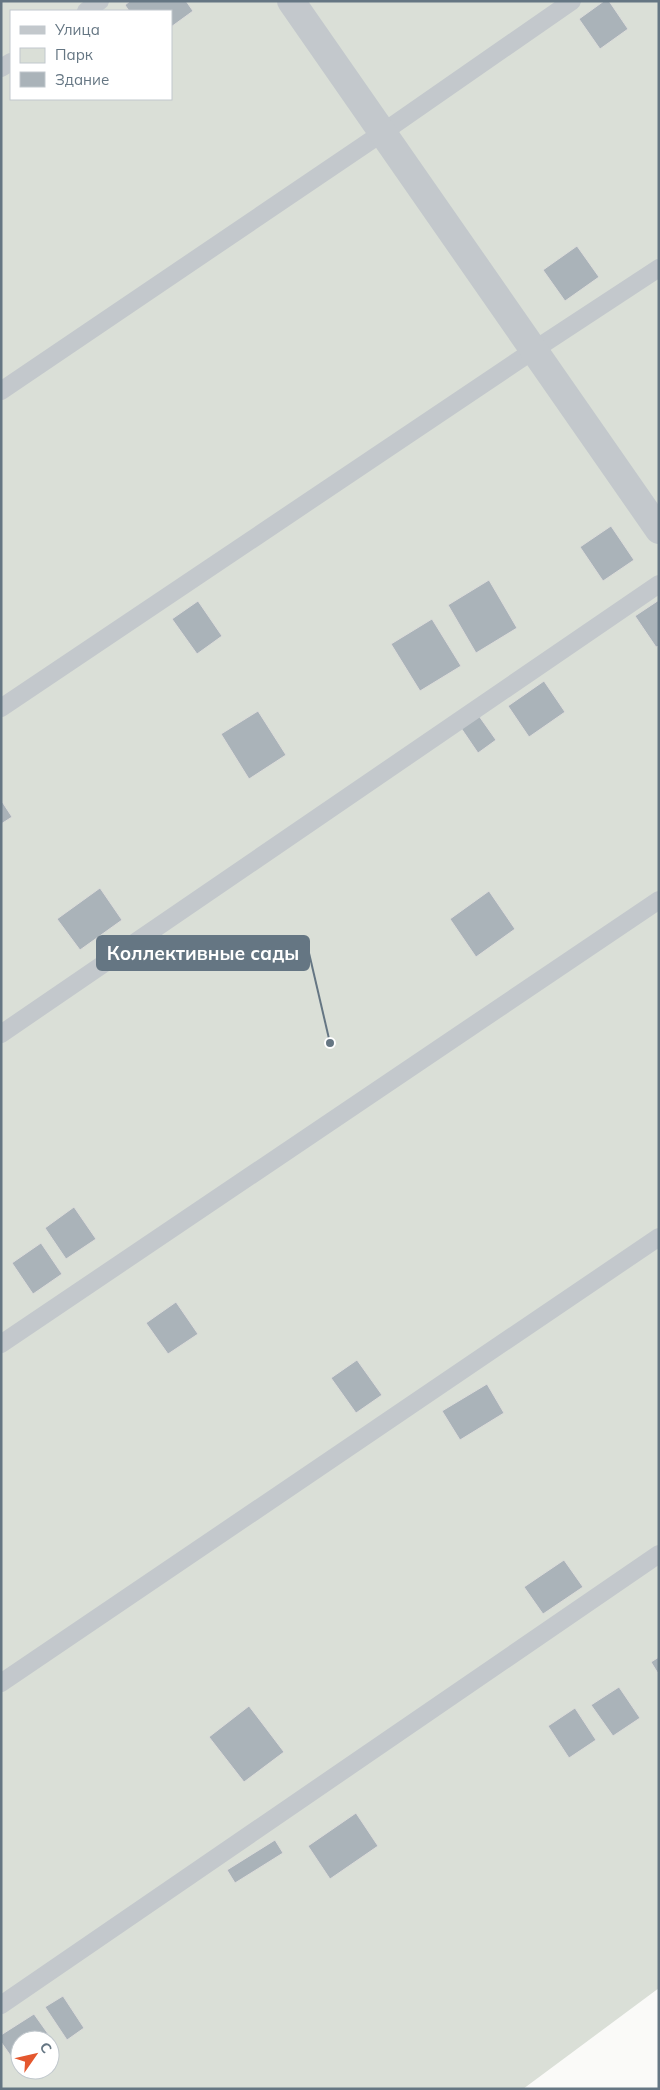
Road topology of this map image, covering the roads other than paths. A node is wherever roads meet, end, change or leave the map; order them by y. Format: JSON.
{"nodes":[{"id":1,"x":100,"y":1,"type":"edge"},
{"id":2,"x":291,"y":1,"type":"edge"},
{"id":3,"x":572,"y":1,"type":"edge"},
{"id":4,"x":87,"y":10,"type":"edge"},
{"id":5,"x":382,"y":133,"type":"junction"},
{"id":6,"x":659,"y":268,"type":"edge"},
{"id":7,"x":534,"y":350,"type":"junction"},
{"id":8,"x":1,"y":391,"type":"edge"},
{"id":9,"x":659,"y":530,"type":"edge"},
{"id":10,"x":659,"y":584,"type":"edge"},
{"id":11,"x":1,"y":708,"type":"edge"},
{"id":12,"x":659,"y":900,"type":"edge"},
{"id":13,"x":1,"y":1034,"type":"edge"},
{"id":14,"x":659,"y":1237,"type":"edge"},
{"id":15,"x":1,"y":1344,"type":"edge"},
{"id":16,"x":659,"y":1554,"type":"edge"},
{"id":17,"x":1,"y":1683,"type":"edge"},
{"id":18,"x":1,"y":2005,"type":"edge"}],
"edges":[{"from":1,"to":4,"type":"lane"},
{"from":2,"to":5,"type":"street"},
{"from":3,"to":5,"type":"lane"},
{"from":5,"to":7,"type":"street"},
{"from":5,"to":8,"type":"lane"},
{"from":6,"to":7,"type":"lane"},
{"from":7,"to":9,"type":"street"},
{"from":7,"to":11,"type":"lane"},
{"from":10,"to":13,"type":"lane"},
{"from":12,"to":15,"type":"lane"},
{"from":14,"to":17,"type":"lane"},
{"from":16,"to":18,"type":"lane"}]}
